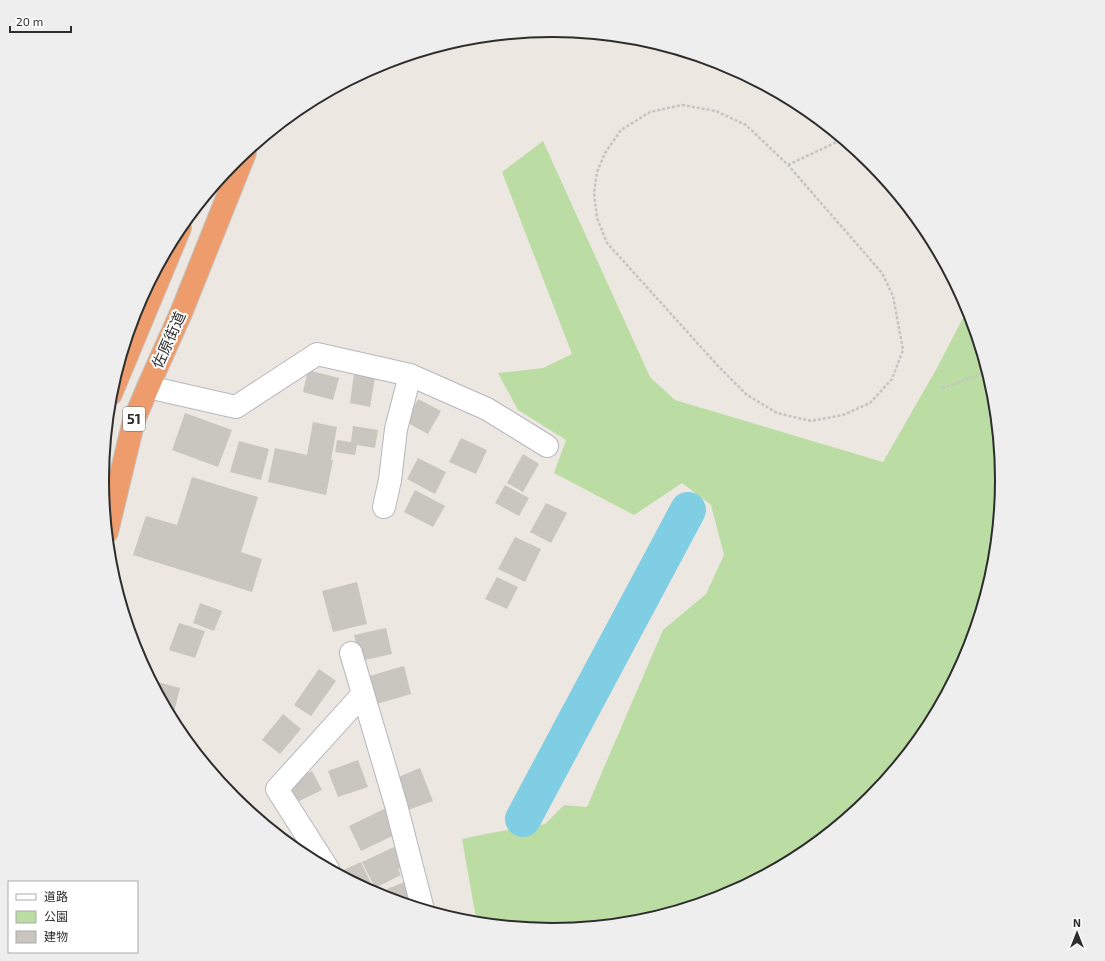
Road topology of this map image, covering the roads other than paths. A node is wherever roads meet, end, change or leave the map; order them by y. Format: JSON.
{"nodes":[{"id":1,"x":240,"y":166,"type":"edge"},
{"id":2,"x":164,"y":267,"type":"edge"},
{"id":3,"x":129,"y":352,"type":"edge"},
{"id":4,"x":410,"y":374,"type":"junction"},
{"id":5,"x":148,"y":387,"type":"junction"},
{"id":6,"x":547,"y":446,"type":"dead end"},
{"id":7,"x":384,"y":507,"type":"dead end"},
{"id":8,"x":111,"y":517,"type":"edge"},
{"id":9,"x":351,"y":653,"type":"dead end"},
{"id":10,"x":363,"y":694,"type":"junction"},
{"id":11,"x":322,"y":859,"type":"edge"},
{"id":12,"x":421,"y":904,"type":"edge"}],
"edges":[{"from":1,"to":5,"type":"highway","name":"佐原街道","number":"51"},
{"from":2,"to":3,"type":"highway","number":"51"},
{"from":4,"to":5,"type":"street"},
{"from":4,"to":6,"type":"street"},
{"from":4,"to":7,"type":"street"},
{"from":5,"to":8,"type":"highway","name":"佐原街道","number":"51"},
{"from":9,"to":10,"type":"street"},
{"from":10,"to":11,"type":"street"},
{"from":10,"to":12,"type":"street"}]}
